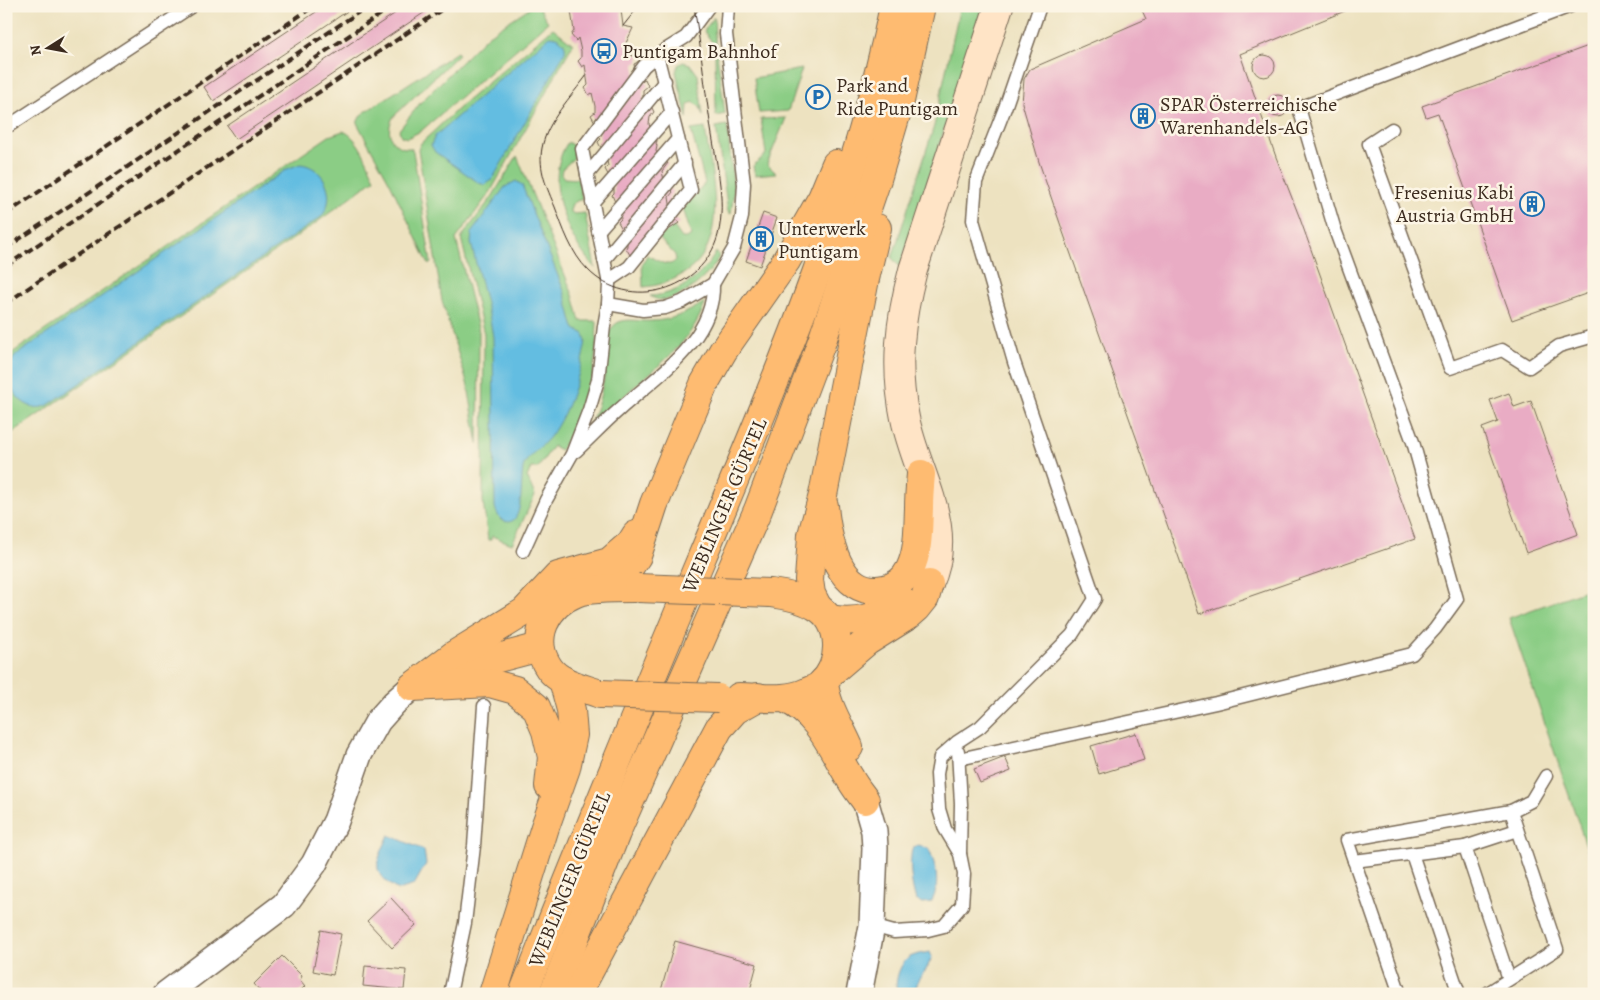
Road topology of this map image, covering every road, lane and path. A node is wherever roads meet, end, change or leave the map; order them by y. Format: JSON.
{"nodes":[{"id":1,"x":192,"y":6,"type":"edge"},
{"id":2,"x":709,"y":6,"type":"edge"},
{"id":3,"x":728,"y":6,"type":"edge"},
{"id":4,"x":894,"y":6,"type":"edge"},
{"id":5,"x":922,"y":6,"type":"edge"},
{"id":6,"x":999,"y":6,"type":"edge"},
{"id":7,"x":1040,"y":6,"type":"edge"},
{"id":8,"x":1571,"y":6,"type":"edge"},
{"id":9,"x":657,"y":55,"type":"junction"},
{"id":10,"x":880,"y":63,"type":"junction"},
{"id":11,"x":665,"y":81,"type":"junction"},
{"id":12,"x":672,"y":112,"type":"junction"},
{"id":13,"x":7,"y":123,"type":"edge"},
{"id":14,"x":1392,"y":129,"type":"dead end"},
{"id":15,"x":678,"y":139,"type":"junction"},
{"id":16,"x":685,"y":163,"type":"junction"},
{"id":17,"x":587,"y":175,"type":"junction"},
{"id":18,"x":877,"y":179,"type":"junction"},
{"id":19,"x":592,"y":203,"type":"junction"},
{"id":20,"x":598,"y":231,"type":"junction"},
{"id":21,"x":604,"y":260,"type":"junction"},
{"id":22,"x":608,"y":281,"type":"junction"},
{"id":23,"x":713,"y":284,"type":"junction"},
{"id":24,"x":608,"y":304,"type":"junction"},
{"id":25,"x":1594,"y":336,"type":"edge"},
{"id":26,"x":572,"y":454,"type":"junction"},
{"id":27,"x":921,"y":474,"type":"junction"},
{"id":28,"x":823,"y":495,"type":"junction"},
{"id":29,"x":654,"y":504,"type":"junction"},
{"id":30,"x":523,"y":551,"type":"dead end"},
{"id":31,"x":929,"y":584,"type":"junction"},
{"id":32,"x":626,"y":588,"type":"junction"},
{"id":33,"x":823,"y":612,"type":"junction"},
{"id":34,"x":540,"y":647,"type":"junction"},
{"id":35,"x":828,"y":676,"type":"junction"},
{"id":36,"x":563,"y":680,"type":"junction"},
{"id":37,"x":412,"y":687,"type":"junction"},
{"id":38,"x":758,"y":697,"type":"junction"},
{"id":39,"x":786,"y":698,"type":"junction"},
{"id":40,"x":484,"y":706,"type":"dead end"},
{"id":41,"x":957,"y":742,"type":"junction"},
{"id":42,"x":959,"y":759,"type":"junction"},
{"id":43,"x":1546,"y":776,"type":"dead end"},
{"id":44,"x":865,"y":800,"type":"junction"},
{"id":45,"x":1511,"y":810,"type":"junction"},
{"id":46,"x":545,"y":826,"type":"junction"},
{"id":47,"x":1517,"y":830,"type":"junction"},
{"id":48,"x":1464,"y":847,"type":"junction"},
{"id":49,"x":960,"y":854,"type":"junction"},
{"id":50,"x":1412,"y":854,"type":"junction"},
{"id":51,"x":1354,"y":861,"type":"junction"},
{"id":52,"x":872,"y":926,"type":"junction"},
{"id":53,"x":1509,"y":980,"type":"junction"},
{"id":54,"x":166,"y":994,"type":"edge"},
{"id":55,"x":450,"y":994,"type":"edge"},
{"id":56,"x":494,"y":994,"type":"edge"},
{"id":57,"x":523,"y":994,"type":"edge"},
{"id":58,"x":553,"y":994,"type":"edge"},
{"id":59,"x":577,"y":994,"type":"edge"},
{"id":60,"x":859,"y":994,"type":"edge"},
{"id":61,"x":1400,"y":994,"type":"edge"},
{"id":62,"x":1459,"y":994,"type":"edge"},
{"id":63,"x":1486,"y":994,"type":"edge"}],
"edges":[{"from":1,"to":13,"type":"lane"},
{"from":2,"to":9,"type":"lane"},
{"from":3,"to":23,"type":"lane"},
{"from":4,"to":10,"type":"main road","name":"WEBLINGER GÜRTEL"},
{"from":5,"to":18,"type":"main road","name":"WEBLINGER GÜRTEL"},
{"from":6,"to":27,"type":"street"},
{"from":7,"to":41,"type":"lane"},
{"from":8,"to":42,"type":"lane"},
{"from":9,"to":11,"type":"lane"},
{"from":9,"to":17,"type":"lane"},
{"from":10,"to":29,"type":"main road"},
{"from":10,"to":57,"type":"main road","name":"WEBLINGER GÜRTEL"},
{"from":11,"to":12,"type":"lane"},
{"from":11,"to":17,"type":"lane"},
{"from":12,"to":15,"type":"lane"},
{"from":12,"to":19,"type":"lane"},
{"from":14,"to":25,"type":"lane"},
{"from":15,"to":16,"type":"lane"},
{"from":15,"to":20,"type":"lane"},
{"from":16,"to":21,"type":"lane"},
{"from":16,"to":22,"type":"lane"},
{"from":17,"to":19,"type":"lane"},
{"from":18,"to":28,"type":"main road"},
{"from":18,"to":58,"type":"main road","name":"WEBLINGER GÜRTEL"},
{"from":19,"to":20,"type":"lane"},
{"from":20,"to":21,"type":"lane"},
{"from":21,"to":22,"type":"lane"},
{"from":22,"to":24,"type":"lane"},
{"from":23,"to":24,"type":"lane"},
{"from":23,"to":26,"type":"lane"},
{"from":24,"to":26,"type":"lane"},
{"from":26,"to":30,"type":"lane"},
{"from":27,"to":28,"type":"main road"},
{"from":27,"to":31,"type":"street"},
{"from":28,"to":33,"type":"main road"},
{"from":29,"to":32,"type":"main road"},
{"from":29,"to":37,"type":"main road"},
{"from":31,"to":33,"type":"main road"},
{"from":31,"to":35,"type":"main road"},
{"from":32,"to":33,"type":"main road","bridge":true},
{"from":32,"to":34,"type":"main road"},
{"from":33,"to":35,"type":"main road"},
{"from":34,"to":36,"type":"main road"},
{"from":34,"to":37,"type":"main road"},
{"from":35,"to":39,"type":"main road"},
{"from":35,"to":44,"type":"main road"},
{"from":36,"to":38,"type":"main road","bridge":true},
{"from":36,"to":46,"type":"main road"},
{"from":37,"to":46,"type":"main road"},
{"from":37,"to":54,"type":"street"},
{"from":38,"to":39,"type":"main road"},
{"from":38,"to":59,"type":"main road"},
{"from":39,"to":44,"type":"main road"},
{"from":40,"to":55,"type":"lane"},
{"from":41,"to":42,"type":"lane"},
{"from":41,"to":49,"type":"lane"},
{"from":42,"to":49,"type":"lane"},
{"from":43,"to":45,"type":"lane"},
{"from":44,"to":52,"type":"street"},
{"from":45,"to":47,"type":"lane"},
{"from":45,"to":51,"type":"lane"},
{"from":46,"to":56,"type":"main road"},
{"from":47,"to":48,"type":"lane"},
{"from":47,"to":53,"type":"lane"},
{"from":48,"to":50,"type":"lane"},
{"from":48,"to":53,"type":"lane"},
{"from":49,"to":52,"type":"lane"},
{"from":50,"to":51,"type":"lane"},
{"from":50,"to":62,"type":"lane"},
{"from":51,"to":61,"type":"lane"},
{"from":52,"to":60,"type":"street"},
{"from":53,"to":63,"type":"lane"}]}
